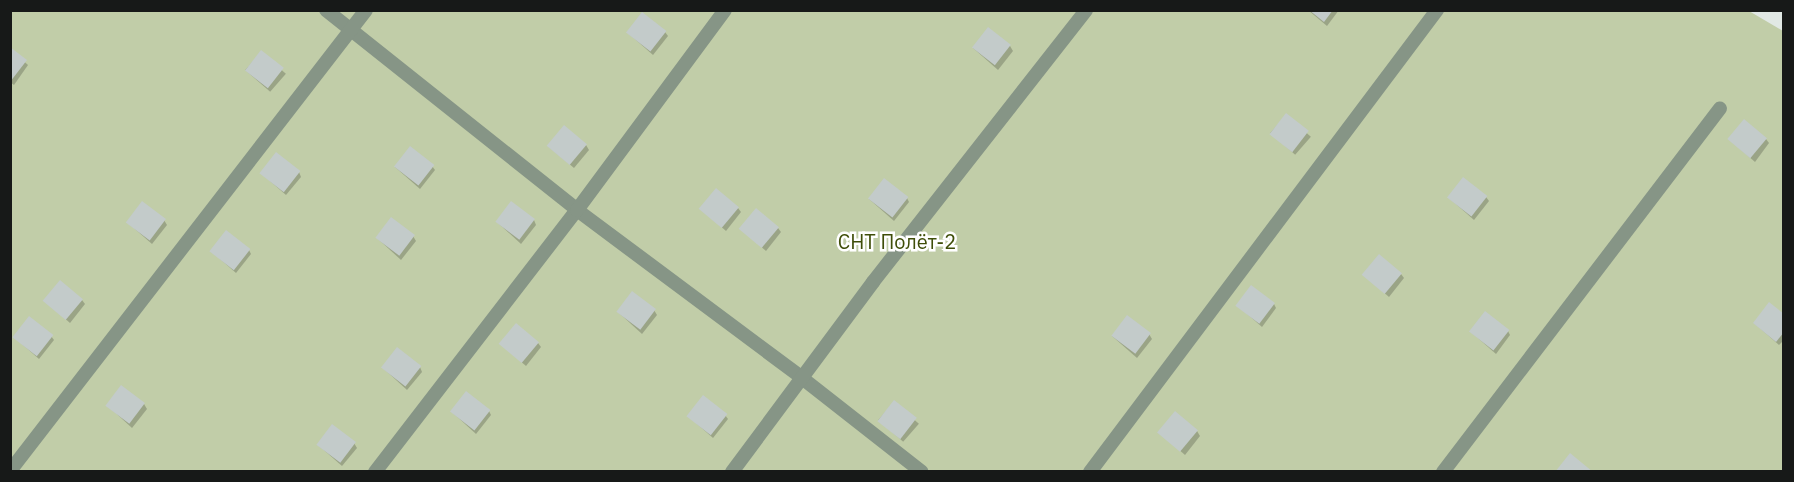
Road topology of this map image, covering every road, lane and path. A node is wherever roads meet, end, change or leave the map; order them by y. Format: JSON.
{"nodes":[{"id":1,"x":326,"y":10,"type":"edge"},
{"id":2,"x":366,"y":10,"type":"edge"},
{"id":3,"x":725,"y":10,"type":"edge"},
{"id":4,"x":1086,"y":10,"type":"edge"},
{"id":5,"x":1437,"y":10,"type":"edge"},
{"id":6,"x":350,"y":30,"type":"junction"},
{"id":7,"x":1720,"y":108,"type":"dead end"},
{"id":8,"x":577,"y":210,"type":"junction"},
{"id":9,"x":802,"y":378,"type":"junction"},
{"id":10,"x":10,"y":471,"type":"edge"},
{"id":11,"x":375,"y":471,"type":"edge"},
{"id":12,"x":732,"y":471,"type":"edge"},
{"id":13,"x":922,"y":471,"type":"edge"},
{"id":14,"x":1090,"y":471,"type":"edge"},
{"id":15,"x":1443,"y":471,"type":"edge"}],
"edges":[{"from":1,"to":6,"type":"lane"},
{"from":2,"to":6,"type":"lane"},
{"from":3,"to":8,"type":"lane"},
{"from":4,"to":9,"type":"lane"},
{"from":5,"to":14,"type":"lane"},
{"from":6,"to":8,"type":"lane"},
{"from":6,"to":10,"type":"lane"},
{"from":7,"to":15,"type":"lane"},
{"from":8,"to":9,"type":"lane"},
{"from":8,"to":11,"type":"lane"},
{"from":9,"to":12,"type":"lane"},
{"from":9,"to":13,"type":"lane"}]}
